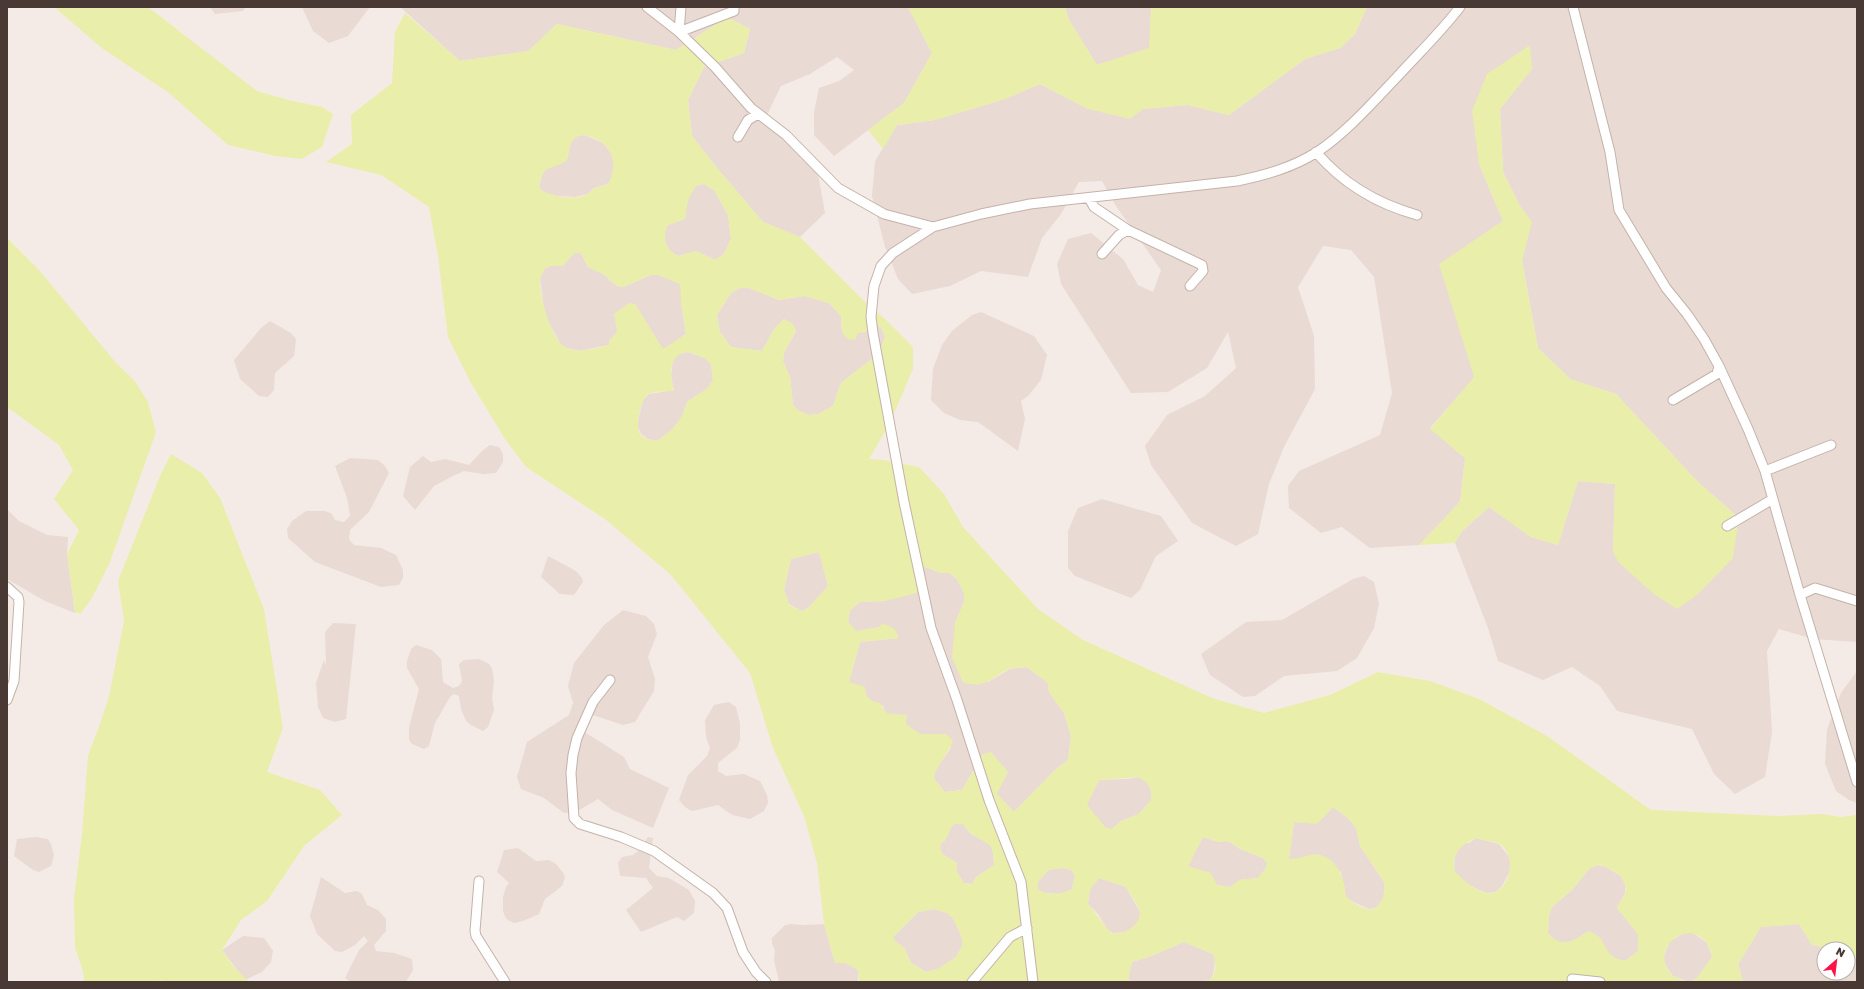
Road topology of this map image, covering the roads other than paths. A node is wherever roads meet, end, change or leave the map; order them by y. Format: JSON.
{"nodes":[{"id":1,"x":647,"y":7,"type":"edge"},
{"id":2,"x":681,"y":7,"type":"edge"},
{"id":3,"x":734,"y":7,"type":"edge"},
{"id":4,"x":1460,"y":7,"type":"edge"},
{"id":5,"x":1573,"y":7,"type":"edge"},
{"id":6,"x":679,"y":32,"type":"junction"},
{"id":7,"x":758,"y":114,"type":"junction"},
{"id":8,"x":738,"y":138,"type":"dead end"},
{"id":9,"x":1316,"y":152,"type":"junction"},
{"id":10,"x":1089,"y":198,"type":"junction"},
{"id":11,"x":1417,"y":215,"type":"dead end"},
{"id":12,"x":933,"y":227,"type":"junction"},
{"id":13,"x":1128,"y":230,"type":"junction"},
{"id":14,"x":1102,"y":254,"type":"dead end"},
{"id":15,"x":1190,"y":286,"type":"dead end"},
{"id":16,"x":1719,"y":366,"type":"junction"},
{"id":17,"x":1673,"y":400,"type":"dead end"},
{"id":18,"x":1831,"y":444,"type":"dead end"},
{"id":19,"x":1765,"y":471,"type":"junction"},
{"id":20,"x":1773,"y":499,"type":"junction"},
{"id":21,"x":1727,"y":526,"type":"dead end"},
{"id":22,"x":7,"y":587,"type":"edge"},
{"id":23,"x":1800,"y":596,"type":"junction"},
{"id":24,"x":1857,"y":601,"type":"edge"},
{"id":25,"x":610,"y":680,"type":"dead end"},
{"id":26,"x":7,"y":700,"type":"edge"},
{"id":27,"x":1857,"y":782,"type":"edge"},
{"id":28,"x":479,"y":881,"type":"dead end"},
{"id":29,"x":1027,"y":928,"type":"junction"},
{"id":30,"x":1572,"y":979,"type":"dead end"},
{"id":31,"x":505,"y":982,"type":"edge"},
{"id":32,"x":766,"y":982,"type":"edge"},
{"id":33,"x":972,"y":982,"type":"edge"},
{"id":34,"x":1033,"y":982,"type":"edge"},
{"id":35,"x":1600,"y":982,"type":"edge"}],
"edges":[{"from":1,"to":6,"type":"street"},
{"from":2,"to":6,"type":"street"},
{"from":3,"to":6,"type":"street"},
{"from":4,"to":9,"type":"street"},
{"from":5,"to":16,"type":"street"},
{"from":6,"to":7,"type":"street"},
{"from":7,"to":8,"type":"street"},
{"from":7,"to":12,"type":"street"},
{"from":9,"to":10,"type":"street"},
{"from":9,"to":11,"type":"street"},
{"from":10,"to":12,"type":"street"},
{"from":10,"to":13,"type":"street"},
{"from":12,"to":29,"type":"street"},
{"from":13,"to":14,"type":"street"},
{"from":13,"to":15,"type":"street"},
{"from":16,"to":17,"type":"street"},
{"from":16,"to":19,"type":"street"},
{"from":18,"to":19,"type":"street"},
{"from":19,"to":20,"type":"street"},
{"from":20,"to":21,"type":"street"},
{"from":20,"to":23,"type":"street"},
{"from":22,"to":26,"type":"street"},
{"from":23,"to":24,"type":"street"},
{"from":23,"to":27,"type":"street"},
{"from":25,"to":32,"type":"street"},
{"from":28,"to":31,"type":"street"},
{"from":29,"to":33,"type":"street"},
{"from":29,"to":34,"type":"street"},
{"from":30,"to":35,"type":"street"}]}
